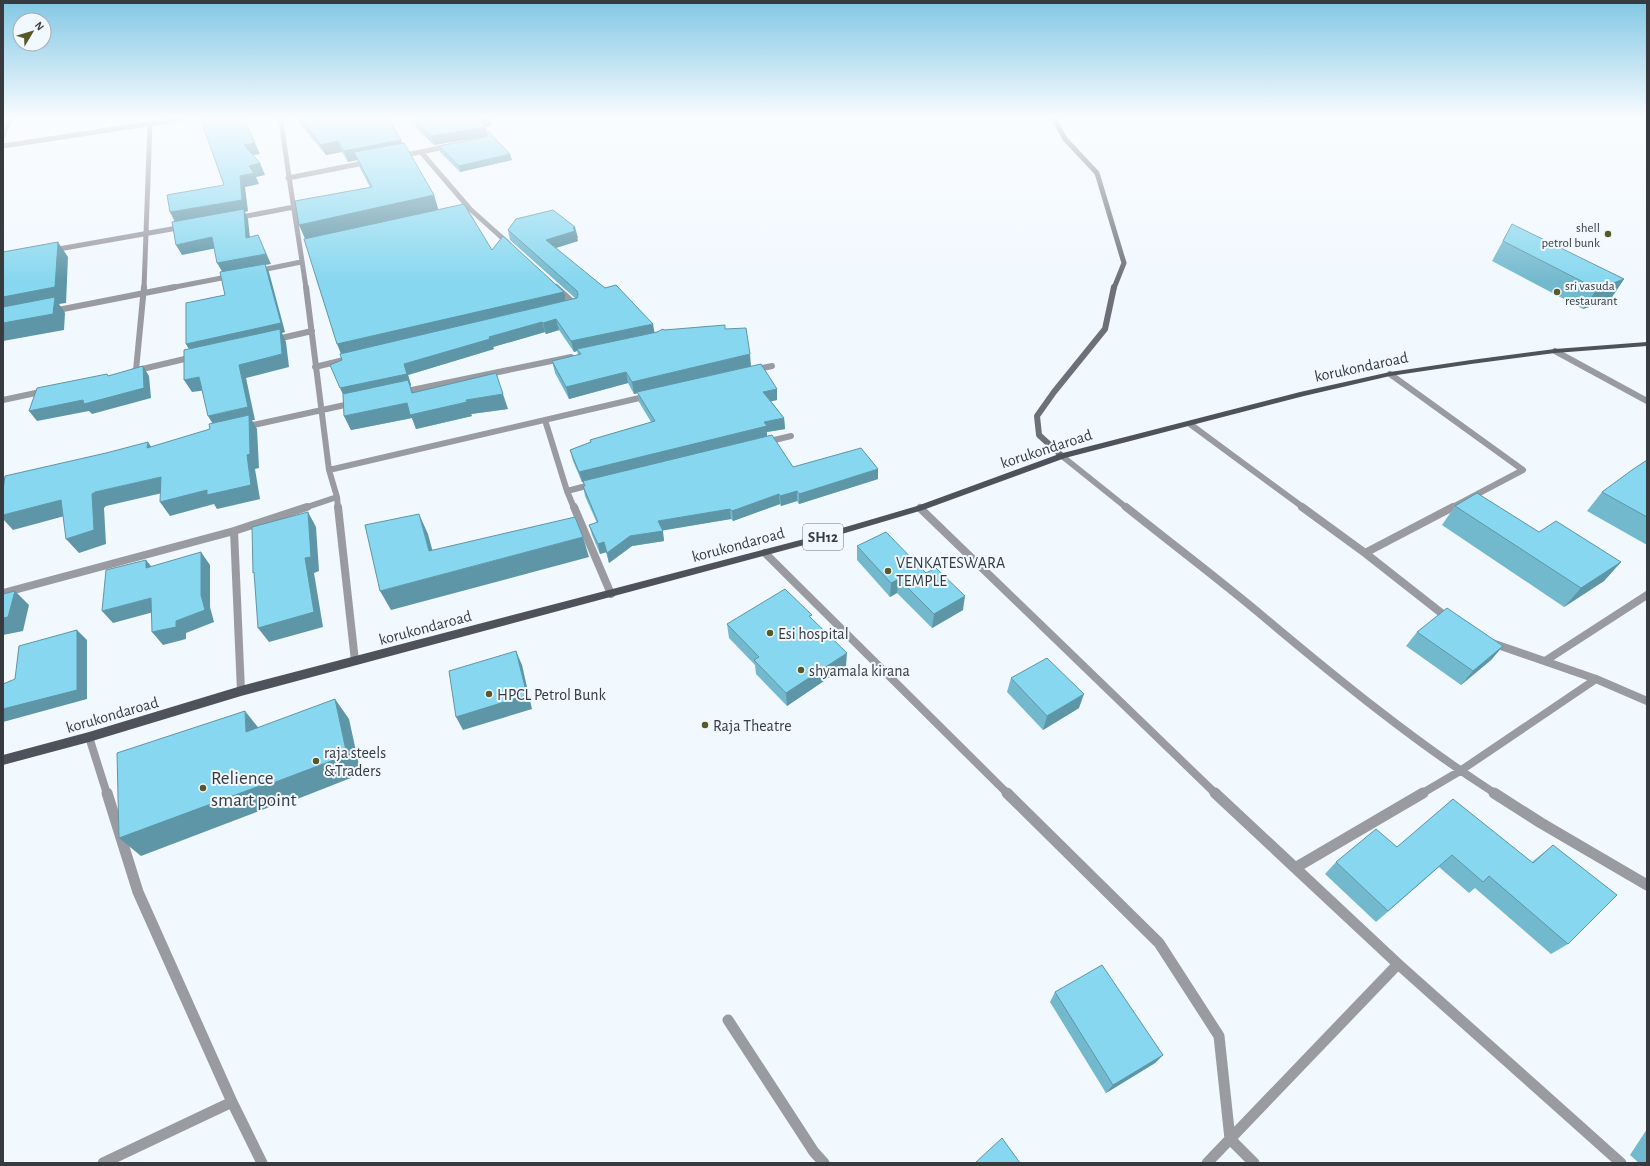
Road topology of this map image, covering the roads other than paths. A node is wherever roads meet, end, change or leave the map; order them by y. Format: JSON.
{"nodes":[{"id":1,"x":148,"y":173,"type":"edge"},
{"id":2,"x":287,"y":173,"type":"edge"},
{"id":3,"x":311,"y":173,"type":"edge"},
{"id":4,"x":439,"y":173,"type":"edge"},
{"id":5,"x":1097,"y":173,"type":"edge"},
{"id":6,"x":288,"y":178,"type":"junction"},
{"id":7,"x":294,"y":207,"type":"junction"},
{"id":8,"x":470,"y":209,"type":"junction"},
{"id":9,"x":463,"y":211,"type":"edge"},
{"id":10,"x":232,"y":219,"type":"edge"},
{"id":11,"x":193,"y":226,"type":"edge"},
{"id":12,"x":146,"y":234,"type":"junction"},
{"id":13,"x":308,"y":246,"type":"edge"},
{"id":14,"x":300,"y":247,"type":"junction"},
{"id":15,"x":512,"y":247,"type":"edge"},
{"id":16,"x":48,"y":251,"type":"edge"},
{"id":17,"x":301,"y":262,"type":"junction"},
{"id":18,"x":254,"y":272,"type":"edge"},
{"id":19,"x":238,"y":275,"type":"edge"},
{"id":20,"x":553,"y":284,"type":"edge"},
{"id":21,"x":144,"y":293,"type":"junction"},
{"id":22,"x":569,"y":307,"type":"edge"},
{"id":23,"x":48,"y":312,"type":"edge"},
{"id":24,"x":312,"y":331,"type":"junction"},
{"id":25,"x":266,"y":341,"type":"edge"},
{"id":26,"x":1647,"y":344,"type":"edge"},
{"id":27,"x":1556,"y":350,"type":"junction"},
{"id":28,"x":580,"y":355,"type":"edge"},
{"id":29,"x":197,"y":356,"type":"edge"},
{"id":30,"x":361,"y":356,"type":"edge"},
{"id":31,"x":772,"y":366,"type":"dead end"},
{"id":32,"x":315,"y":367,"type":"junction"},
{"id":33,"x":136,"y":370,"type":"junction"},
{"id":34,"x":749,"y":371,"type":"edge"},
{"id":35,"x":128,"y":372,"type":"edge"},
{"id":36,"x":1390,"y":374,"type":"junction"},
{"id":37,"x":55,"y":388,"type":"edge"},
{"id":38,"x":658,"y":393,"type":"edge"},
{"id":39,"x":392,"y":395,"type":"edge"},
{"id":40,"x":3,"y":400,"type":"edge"},
{"id":41,"x":360,"y":401,"type":"edge"},
{"id":42,"x":1647,"y":401,"type":"edge"},
{"id":43,"x":321,"y":409,"type":"junction"},
{"id":44,"x":545,"y":420,"type":"junction"},
{"id":45,"x":1190,"y":424,"type":"junction"},
{"id":46,"x":236,"y":429,"type":"edge"},
{"id":47,"x":791,"y":436,"type":"dead end"},
{"id":48,"x":760,"y":443,"type":"edge"},
{"id":49,"x":1062,"y":456,"type":"junction"},
{"id":50,"x":329,"y":470,"type":"junction"},
{"id":51,"x":598,"y":483,"type":"edge"},
{"id":52,"x":567,"y":491,"type":"junction"},
{"id":53,"x":337,"y":497,"type":"junction"},
{"id":54,"x":920,"y":508,"type":"junction"},
{"id":55,"x":234,"y":531,"type":"junction"},
{"id":56,"x":765,"y":553,"type":"junction"},
{"id":57,"x":1365,"y":553,"type":"junction"},
{"id":58,"x":3,"y":593,"type":"edge"},
{"id":59,"x":611,"y":594,"type":"junction"},
{"id":60,"x":1647,"y":595,"type":"edge"},
{"id":61,"x":1459,"y":627,"type":"edge"},
{"id":62,"x":1486,"y":641,"type":"edge"},
{"id":63,"x":355,"y":661,"type":"junction"},
{"id":64,"x":1545,"y":661,"type":"junction"},
{"id":65,"x":1596,"y":679,"type":"junction"},
{"id":66,"x":241,"y":691,"type":"junction"},
{"id":67,"x":1647,"y":701,"type":"edge"},
{"id":68,"x":89,"y":737,"type":"junction"},
{"id":69,"x":3,"y":760,"type":"edge"},
{"id":70,"x":1460,"y":771,"type":"junction"},
{"id":71,"x":1295,"y":868,"type":"junction"},
{"id":72,"x":1647,"y":885,"type":"edge"},
{"id":73,"x":1398,"y":964,"type":"junction"},
{"id":74,"x":728,"y":1020,"type":"dead end"},
{"id":75,"x":232,"y":1102,"type":"junction"},
{"id":76,"x":1230,"y":1139,"type":"junction"},
{"id":77,"x":103,"y":1163,"type":"edge"},
{"id":78,"x":262,"y":1163,"type":"edge"},
{"id":79,"x":824,"y":1163,"type":"edge"},
{"id":80,"x":1208,"y":1163,"type":"edge"},
{"id":81,"x":1254,"y":1163,"type":"edge"},
{"id":82,"x":1621,"y":1163,"type":"edge"}],
"edges":[{"from":1,"to":12,"type":"street"},
{"from":2,"to":6,"type":"street"},
{"from":3,"to":6,"type":"street"},
{"from":4,"to":8,"type":"street"},
{"from":5,"to":49,"type":"main road"},
{"from":6,"to":7,"type":"street"},
{"from":7,"to":10,"type":"street"},
{"from":7,"to":14,"type":"street"},
{"from":8,"to":9,"type":"street"},
{"from":8,"to":15,"type":"street"},
{"from":11,"to":12,"type":"street"},
{"from":12,"to":16,"type":"street"},
{"from":12,"to":21,"type":"street"},
{"from":13,"to":14,"type":"street"},
{"from":14,"to":17,"type":"street"},
{"from":17,"to":18,"type":"street"},
{"from":17,"to":24,"type":"street"},
{"from":19,"to":21,"type":"street"},
{"from":20,"to":22,"type":"street"},
{"from":21,"to":23,"type":"street"},
{"from":21,"to":33,"type":"street"},
{"from":24,"to":25,"type":"street"},
{"from":24,"to":32,"type":"street"},
{"from":26,"to":27,"type":"main road","name":"korukondaroad","number":"SH12"},
{"from":27,"to":36,"type":"main road","name":"korukondaroad","number":"SH12"},
{"from":27,"to":42,"type":"street"},
{"from":28,"to":39,"type":"street"},
{"from":29,"to":33,"type":"street"},
{"from":30,"to":32,"type":"street"},
{"from":31,"to":34,"type":"street"},
{"from":32,"to":43,"type":"street"},
{"from":33,"to":35,"type":"street"},
{"from":36,"to":45,"type":"main road","name":"korukondaroad","number":"SH12"},
{"from":36,"to":57,"type":"street"},
{"from":37,"to":40,"type":"street"},
{"from":38,"to":44,"type":"street"},
{"from":41,"to":43,"type":"street"},
{"from":43,"to":46,"type":"street"},
{"from":43,"to":50,"type":"street"},
{"from":44,"to":50,"type":"street"},
{"from":44,"to":52,"type":"street"},
{"from":45,"to":49,"type":"main road","name":"korukondaroad","number":"SH12"},
{"from":45,"to":57,"type":"street"},
{"from":47,"to":48,"type":"street"},
{"from":49,"to":54,"type":"main road","name":"korukondaroad","number":"SH12"},
{"from":49,"to":70,"type":"street"},
{"from":50,"to":53,"type":"street"},
{"from":51,"to":52,"type":"street"},
{"from":52,"to":59,"type":"street"},
{"from":53,"to":55,"type":"street"},
{"from":53,"to":63,"type":"street"},
{"from":54,"to":56,"type":"main road","name":"korukondaroad","number":"SH12"},
{"from":54,"to":71,"type":"street"},
{"from":55,"to":58,"type":"street"},
{"from":55,"to":66,"type":"street"},
{"from":56,"to":59,"type":"main road","name":"korukondaroad","number":"SH12"},
{"from":56,"to":76,"type":"street"},
{"from":57,"to":61,"type":"street"},
{"from":59,"to":63,"type":"main road","name":"korukondaroad","number":"SH12"},
{"from":60,"to":64,"type":"street"},
{"from":62,"to":64,"type":"street"},
{"from":63,"to":66,"type":"main road","name":"korukondaroad","number":"SH12"},
{"from":64,"to":65,"type":"street"},
{"from":65,"to":67,"type":"street"},
{"from":65,"to":70,"type":"street"},
{"from":66,"to":68,"type":"main road","name":"korukondaroad","number":"SH12"},
{"from":68,"to":69,"type":"main road","name":"korukondaroad","number":"SH12"},
{"from":68,"to":75,"type":"street"},
{"from":70,"to":71,"type":"street"},
{"from":70,"to":72,"type":"street"},
{"from":71,"to":73,"type":"street"},
{"from":73,"to":76,"type":"street"},
{"from":73,"to":82,"type":"street"},
{"from":74,"to":79,"type":"street"},
{"from":75,"to":77,"type":"street"},
{"from":75,"to":78,"type":"street"},
{"from":76,"to":80,"type":"street"},
{"from":76,"to":81,"type":"street"}]}
